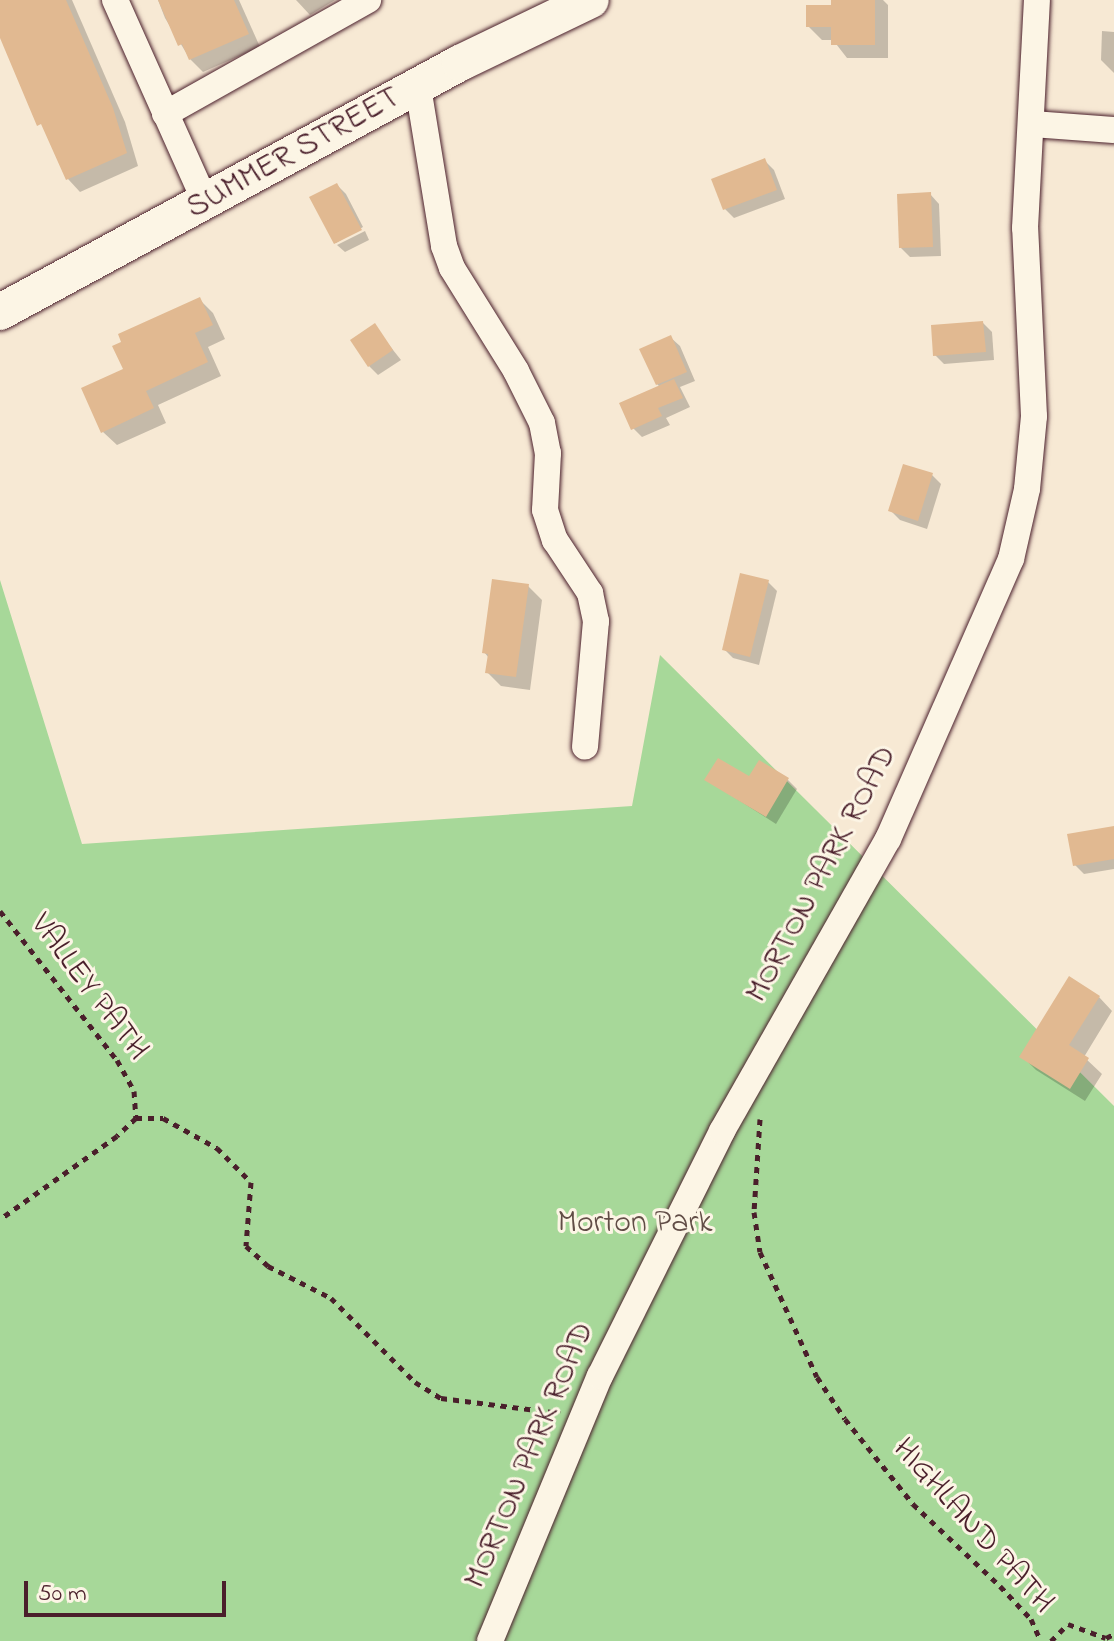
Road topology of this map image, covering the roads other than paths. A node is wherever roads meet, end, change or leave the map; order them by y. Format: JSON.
{"nodes":[{"id":1,"x":115,"y":0,"type":"edge"},
{"id":2,"x":368,"y":0,"type":"edge"},
{"id":3,"x":591,"y":0,"type":"edge"},
{"id":4,"x":1037,"y":0,"type":"edge"},
{"id":5,"x":418,"y":87,"type":"junction"},
{"id":6,"x":165,"y":114,"type":"junction"},
{"id":7,"x":1032,"y":124,"type":"junction"},
{"id":8,"x":1114,"y":130,"type":"edge"},
{"id":9,"x":206,"y":203,"type":"junction"},
{"id":10,"x":0,"y":312,"type":"edge"},
{"id":11,"x":585,"y":747,"type":"dead end"},
{"id":12,"x":490,"y":1641,"type":"edge"}],
"edges":[{"from":1,"to":6,"type":"street"},
{"from":2,"to":6,"type":"street"},
{"from":3,"to":5,"type":"main road","name":"SUMMER STREET"},
{"from":4,"to":7,"type":"street","name":"MORTON PARK ROAD"},
{"from":5,"to":9,"type":"main road","name":"SUMMER STREET"},
{"from":5,"to":11,"type":"street"},
{"from":6,"to":9,"type":"street"},
{"from":7,"to":8,"type":"street"},
{"from":7,"to":12,"type":"street","name":"MORTON PARK ROAD"},
{"from":9,"to":10,"type":"main road","name":"SUMMER STREET"}]}
